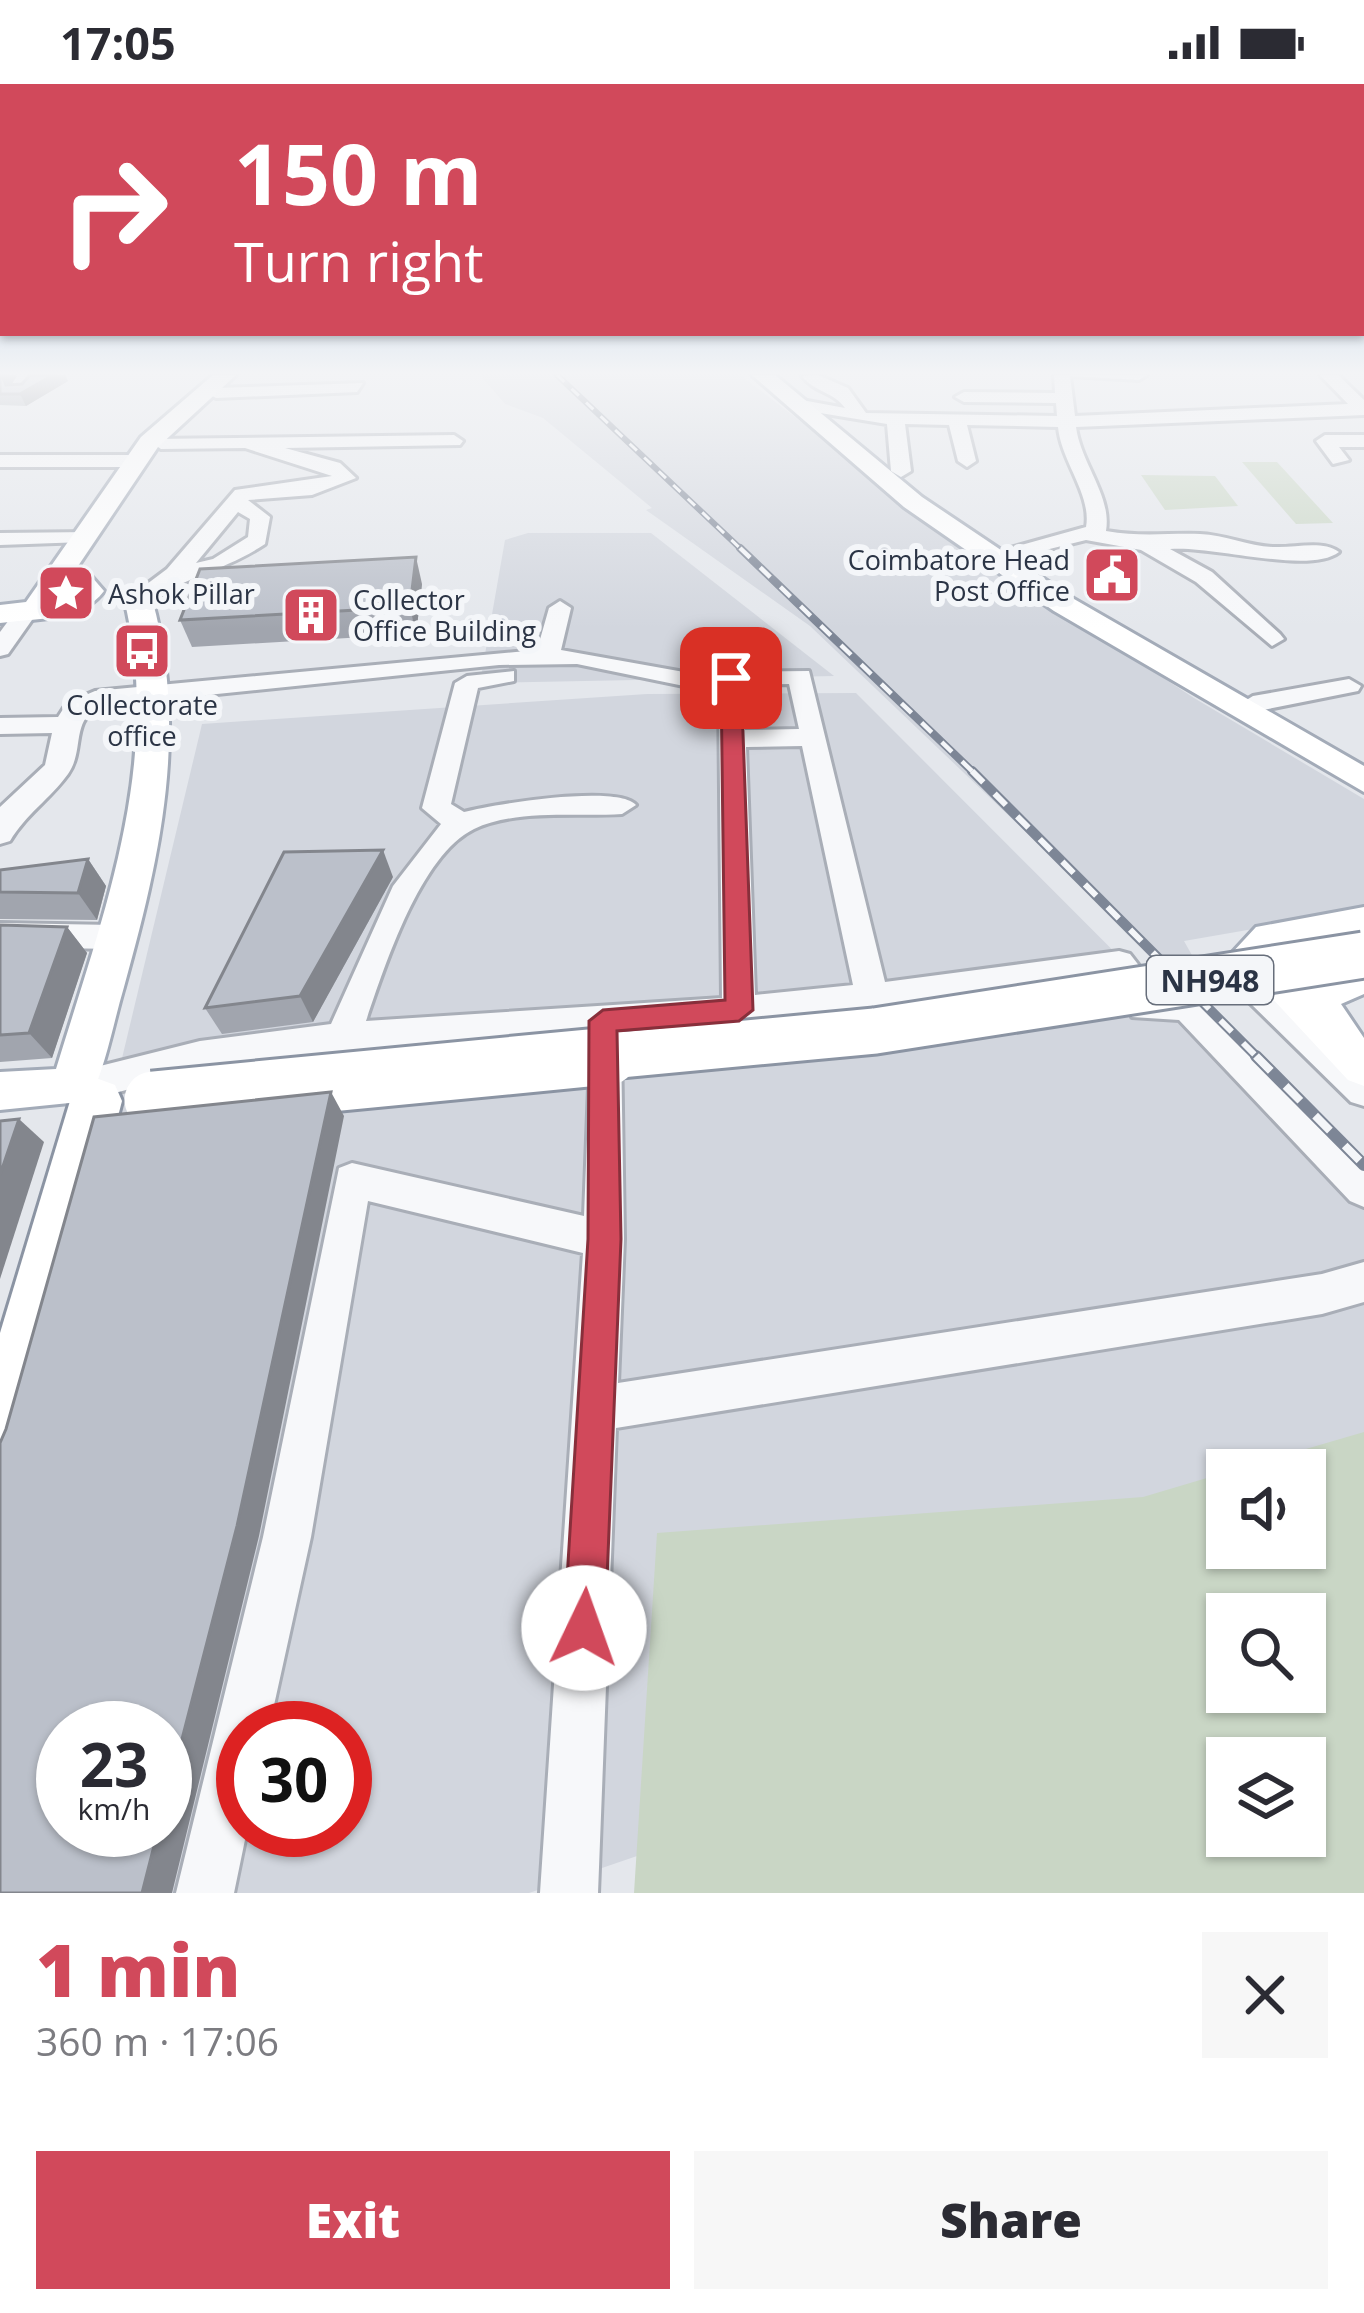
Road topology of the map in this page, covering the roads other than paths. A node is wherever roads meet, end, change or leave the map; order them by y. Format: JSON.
{"nodes":[{"id":1,"x":150,"y":459,"type":"edge"},
{"id":2,"x":306,"y":459,"type":"edge"},
{"id":3,"x":864,"y":459,"type":"edge"},
{"id":4,"x":900,"y":459,"type":"edge"},
{"id":5,"x":1073,"y":459,"type":"edge"},
{"id":6,"x":0,"y":461,"type":"edge"},
{"id":7,"x":135,"y":461,"type":"joint"},
{"id":8,"x":901,"y":471,"type":"dead end"},
{"id":9,"x":235,"y":501,"type":"junction"},
{"id":10,"x":1085,"y":535,"type":"junction"},
{"id":11,"x":84,"y":536,"type":"junction"},
{"id":12,"x":0,"y":538,"type":"edge"},
{"id":13,"x":1147,"y":545,"type":"junction"},
{"id":14,"x":1328,"y":552,"type":"dead end"},
{"id":15,"x":997,"y":559,"type":"junction"},
{"id":16,"x":253,"y":575,"type":"edge"},
{"id":17,"x":160,"y":585,"type":"junction"},
{"id":18,"x":47,"y":599,"type":"edge"},
{"id":19,"x":560,"y":608,"type":"dead end"},
{"id":20,"x":1272,"y":639,"type":"dead end"},
{"id":21,"x":0,"y":649,"type":"edge"},
{"id":22,"x":547,"y":658,"type":"junction"},
{"id":23,"x":1175,"y":670,"type":"junction"},
{"id":24,"x":584,"y":677,"type":"dead end"},
{"id":25,"x":731,"y":678,"type":"junction"},
{"id":26,"x":1349,"y":686,"type":"dead end"},
{"id":27,"x":154,"y":692,"type":"junction"},
{"id":28,"x":1253,"y":704,"type":"junction"},
{"id":29,"x":67,"y":725,"type":"junction"},
{"id":30,"x":0,"y":726,"type":"edge"},
{"id":31,"x":814,"y":737,"type":"junction"},
{"id":32,"x":734,"y":739,"type":"junction"},
{"id":33,"x":1364,"y":767,"type":"edge"},
{"id":34,"x":1364,"y":782,"type":"edge"},
{"id":35,"x":1364,"y":793,"type":"edge"},
{"id":36,"x":622,"y":805,"type":"dead end"},
{"id":37,"x":461,"y":823,"type":"junction"},
{"id":38,"x":3,"y":824,"type":"edge"},
{"id":39,"x":1364,"y":922,"type":"edge"},
{"id":40,"x":0,"y":935,"type":"edge"},
{"id":41,"x":114,"y":937,"type":"junction"},
{"id":42,"x":1364,"y":937,"type":"edge"},
{"id":43,"x":1364,"y":955,"type":"edge"},
{"id":44,"x":1207,"y":974,"type":"dead end"},
{"id":45,"x":1364,"y":978,"type":"edge"},
{"id":46,"x":872,"y":995,"type":"junction"},
{"id":47,"x":1153,"y":1007,"type":"junction"},
{"id":48,"x":739,"y":1010,"type":"junction"},
{"id":49,"x":343,"y":1039,"type":"junction"},
{"id":50,"x":614,"y":1048,"type":"junction"},
{"id":51,"x":1353,"y":1056,"type":"edge"},
{"id":52,"x":0,"y":1091,"type":"edge"},
{"id":53,"x":1364,"y":1091,"type":"edge"},
{"id":54,"x":100,"y":1102,"type":"junction"},
{"id":55,"x":0,"y":1111,"type":"edge"},
{"id":56,"x":1364,"y":1190,"type":"edge"},
{"id":57,"x":604,"y":1239,"type":"junction"},
{"id":58,"x":1364,"y":1282,"type":"edge"},
{"id":59,"x":0,"y":1333,"type":"edge"},
{"id":60,"x":597,"y":1408,"type":"junction"},
{"id":61,"x":0,"y":1442,"type":"edge"},
{"id":62,"x":205,"y":1893,"type":"edge"},
{"id":63,"x":569,"y":1893,"type":"edge"}],
"edges":[{"from":1,"to":18,"type":"main road"},
{"from":2,"to":9,"type":"street"},
{"from":3,"to":15,"type":"main road"},
{"from":4,"to":8,"type":"street"},
{"from":5,"to":10,"type":"street"},
{"from":6,"to":7,"type":"street"},
{"from":7,"to":11,"type":"main road"},
{"from":9,"to":17,"type":"street"},
{"from":9,"to":17,"type":"street"},
{"from":10,"to":13,"type":"street"},
{"from":10,"to":15,"type":"street"},
{"from":11,"to":12,"type":"street"},
{"from":11,"to":18,"type":"main road"},
{"from":13,"to":14,"type":"street"},
{"from":13,"to":20,"type":"street"},
{"from":15,"to":23,"type":"main road"},
{"from":16,"to":17,"type":"street"},
{"from":17,"to":18,"type":"main road"},
{"from":17,"to":27,"type":"main road"},
{"from":18,"to":21,"type":"street"},
{"from":19,"to":22,"type":"street"},
{"from":22,"to":25,"type":"street"},
{"from":22,"to":27,"type":"street"},
{"from":23,"to":28,"type":"main road"},
{"from":23,"to":34,"type":"main road"},
{"from":23,"to":35,"type":"main road"},
{"from":24,"to":37,"type":"street"},
{"from":25,"to":31,"type":"street"},
{"from":25,"to":32,"type":"street"},
{"from":26,"to":28,"type":"street"},
{"from":27,"to":29,"type":"street"},
{"from":27,"to":41,"type":"main road"},
{"from":28,"to":33,"type":"main road"},
{"from":29,"to":30,"type":"street"},
{"from":29,"to":38,"type":"street"},
{"from":31,"to":32,"type":"street"},
{"from":31,"to":46,"type":"street"},
{"from":32,"to":48,"type":"street"},
{"from":36,"to":37,"type":"street"},
{"from":37,"to":49,"type":"street"},
{"from":39,"to":51,"type":"main road"},
{"from":40,"to":41,"type":"street"},
{"from":41,"to":54,"type":"main road"},
{"from":42,"to":54,"type":"highway","number":"NH948"},
{"from":43,"to":54,"type":"highway","number":"NH948","bridge":true},
{"from":44,"to":53,"type":"street"},
{"from":45,"to":51,"type":"main road"},
{"from":46,"to":47,"type":"street"},
{"from":46,"to":48,"type":"street"},
{"from":47,"to":50,"type":"street"},
{"from":47,"to":56,"type":"street"},
{"from":48,"to":50,"type":"street"},
{"from":49,"to":50,"type":"street"},
{"from":49,"to":54,"type":"street"},
{"from":50,"to":54,"type":"street"},
{"from":50,"to":57,"type":"street"},
{"from":52,"to":54,"type":"main road"},
{"from":54,"to":55,"type":"main road"},
{"from":54,"to":59,"type":"highway"},
{"from":54,"to":61,"type":"highway"},
{"from":57,"to":60,"type":"street"},
{"from":57,"to":62,"type":"street"},
{"from":58,"to":60,"type":"street"},
{"from":60,"to":63,"type":"street"}]}
